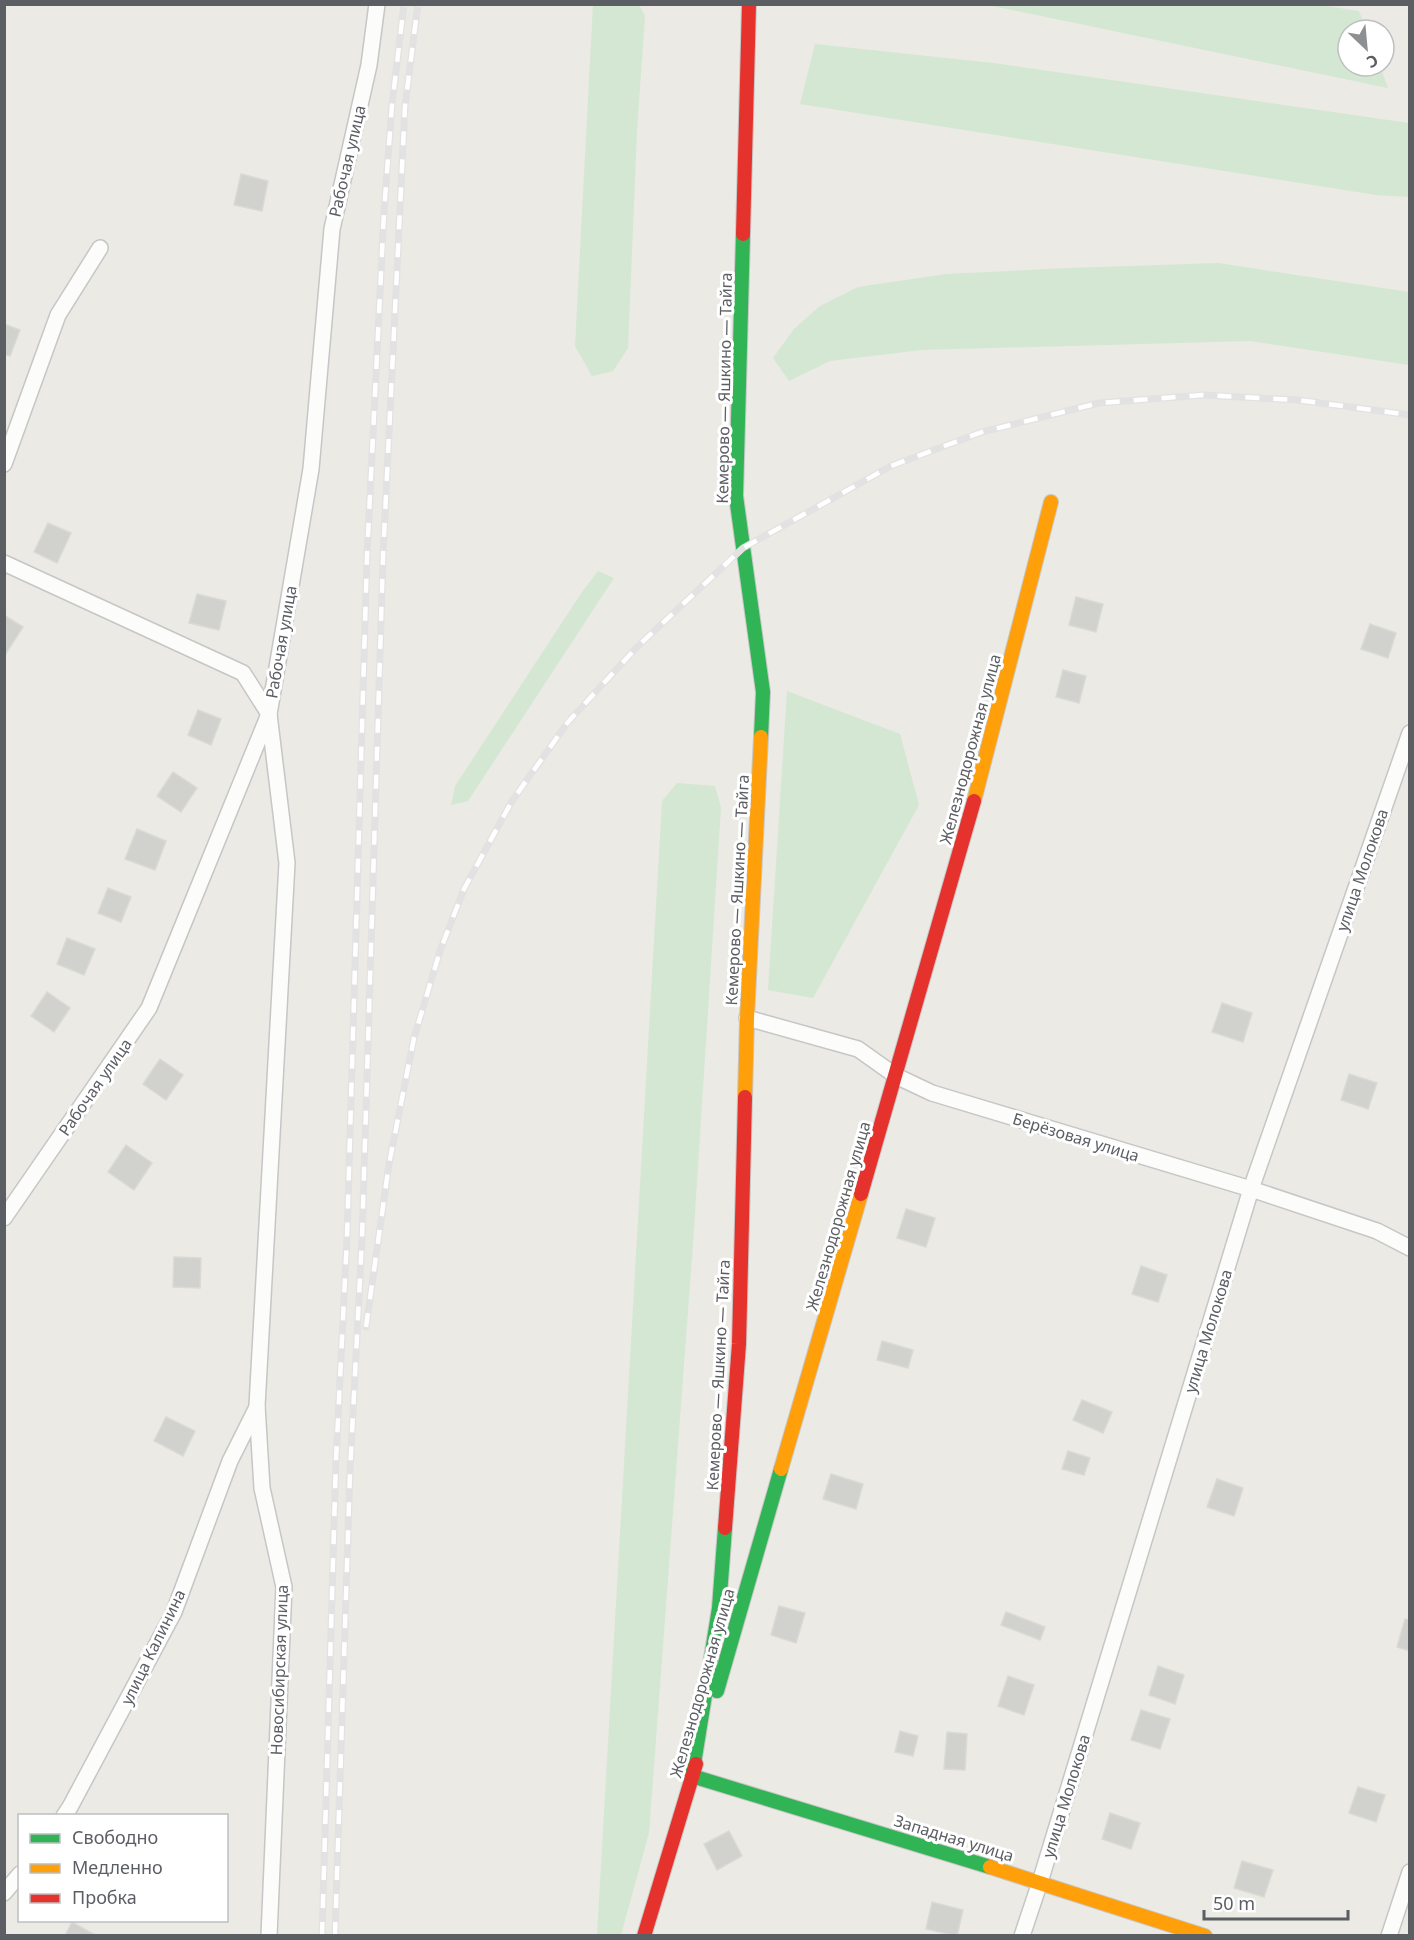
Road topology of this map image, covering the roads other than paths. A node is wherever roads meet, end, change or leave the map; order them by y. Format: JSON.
{"nodes":[{"id":1,"x":376,"y":4,"type":"edge"},
{"id":2,"x":749,"y":4,"type":"edge"},
{"id":3,"x":100,"y":248,"type":"dead end"},
{"id":4,"x":4,"y":464,"type":"edge"},
{"id":5,"x":1051,"y":502,"type":"dead end"},
{"id":6,"x":4,"y":562,"type":"edge"},
{"id":7,"x":269,"y":714,"type":"junction"},
{"id":8,"x":1410,"y":733,"type":"edge"},
{"id":9,"x":747,"y":1018,"type":"junction"},
{"id":10,"x":896,"y":1076,"type":"junction"},
{"id":11,"x":1251,"y":1189,"type":"junction"},
{"id":12,"x":4,"y":1218,"type":"edge"},
{"id":13,"x":1410,"y":1248,"type":"edge"},
{"id":14,"x":257,"y":1406,"type":"junction"},
{"id":15,"x":692,"y":1776,"type":"junction"},
{"id":16,"x":65,"y":1814,"type":"edge"},
{"id":17,"x":1410,"y":1872,"type":"edge"},
{"id":18,"x":18,"y":1876,"type":"edge"},
{"id":19,"x":1040,"y":1882,"type":"junction"},
{"id":20,"x":4,"y":1893,"type":"edge"},
{"id":21,"x":269,"y":1935,"type":"edge"},
{"id":22,"x":644,"y":1935,"type":"edge"},
{"id":23,"x":1022,"y":1935,"type":"edge"},
{"id":24,"x":1205,"y":1935,"type":"edge"},
{"id":25,"x":1389,"y":1935,"type":"edge"}],
"edges":[{"from":1,"to":7,"type":"street","name":"Рабочая улица"},
{"from":2,"to":9,"type":"main road","name":"Кемерово — Яшкино — Тайга"},
{"from":3,"to":4,"type":"street"},
{"from":5,"to":10,"type":"main road","name":"Железнодорожная улица"},
{"from":6,"to":7,"type":"street"},
{"from":7,"to":12,"type":"street","name":"Рабочая улица"},
{"from":7,"to":14,"type":"street","name":"Новосибирская улица"},
{"from":8,"to":11,"type":"street","name":"улица Молокова"},
{"from":9,"to":10,"type":"street","name":"Берёзовая улица"},
{"from":9,"to":15,"type":"main road","name":"Кемерово — Яшкино — Тайга"},
{"from":10,"to":11,"type":"street","name":"Берёзовая улица"},
{"from":10,"to":15,"type":"main road","name":"Железнодорожная улица"},
{"from":11,"to":13,"type":"street","name":"Берёзовая улица"},
{"from":11,"to":19,"type":"street","name":"улица Молокова"},
{"from":14,"to":16,"type":"street","name":"улица Калинина"},
{"from":14,"to":21,"type":"street","name":"Новосибирская улица"},
{"from":15,"to":19,"type":"main road","name":"Западная улица"},
{"from":15,"to":22,"type":"main road","name":"Железнодорожная улица"},
{"from":17,"to":25,"type":"street"},
{"from":18,"to":20,"type":"street"},
{"from":19,"to":23,"type":"street","name":"улица Молокова"},
{"from":19,"to":24,"type":"main road","name":"Западная улица"}]}
